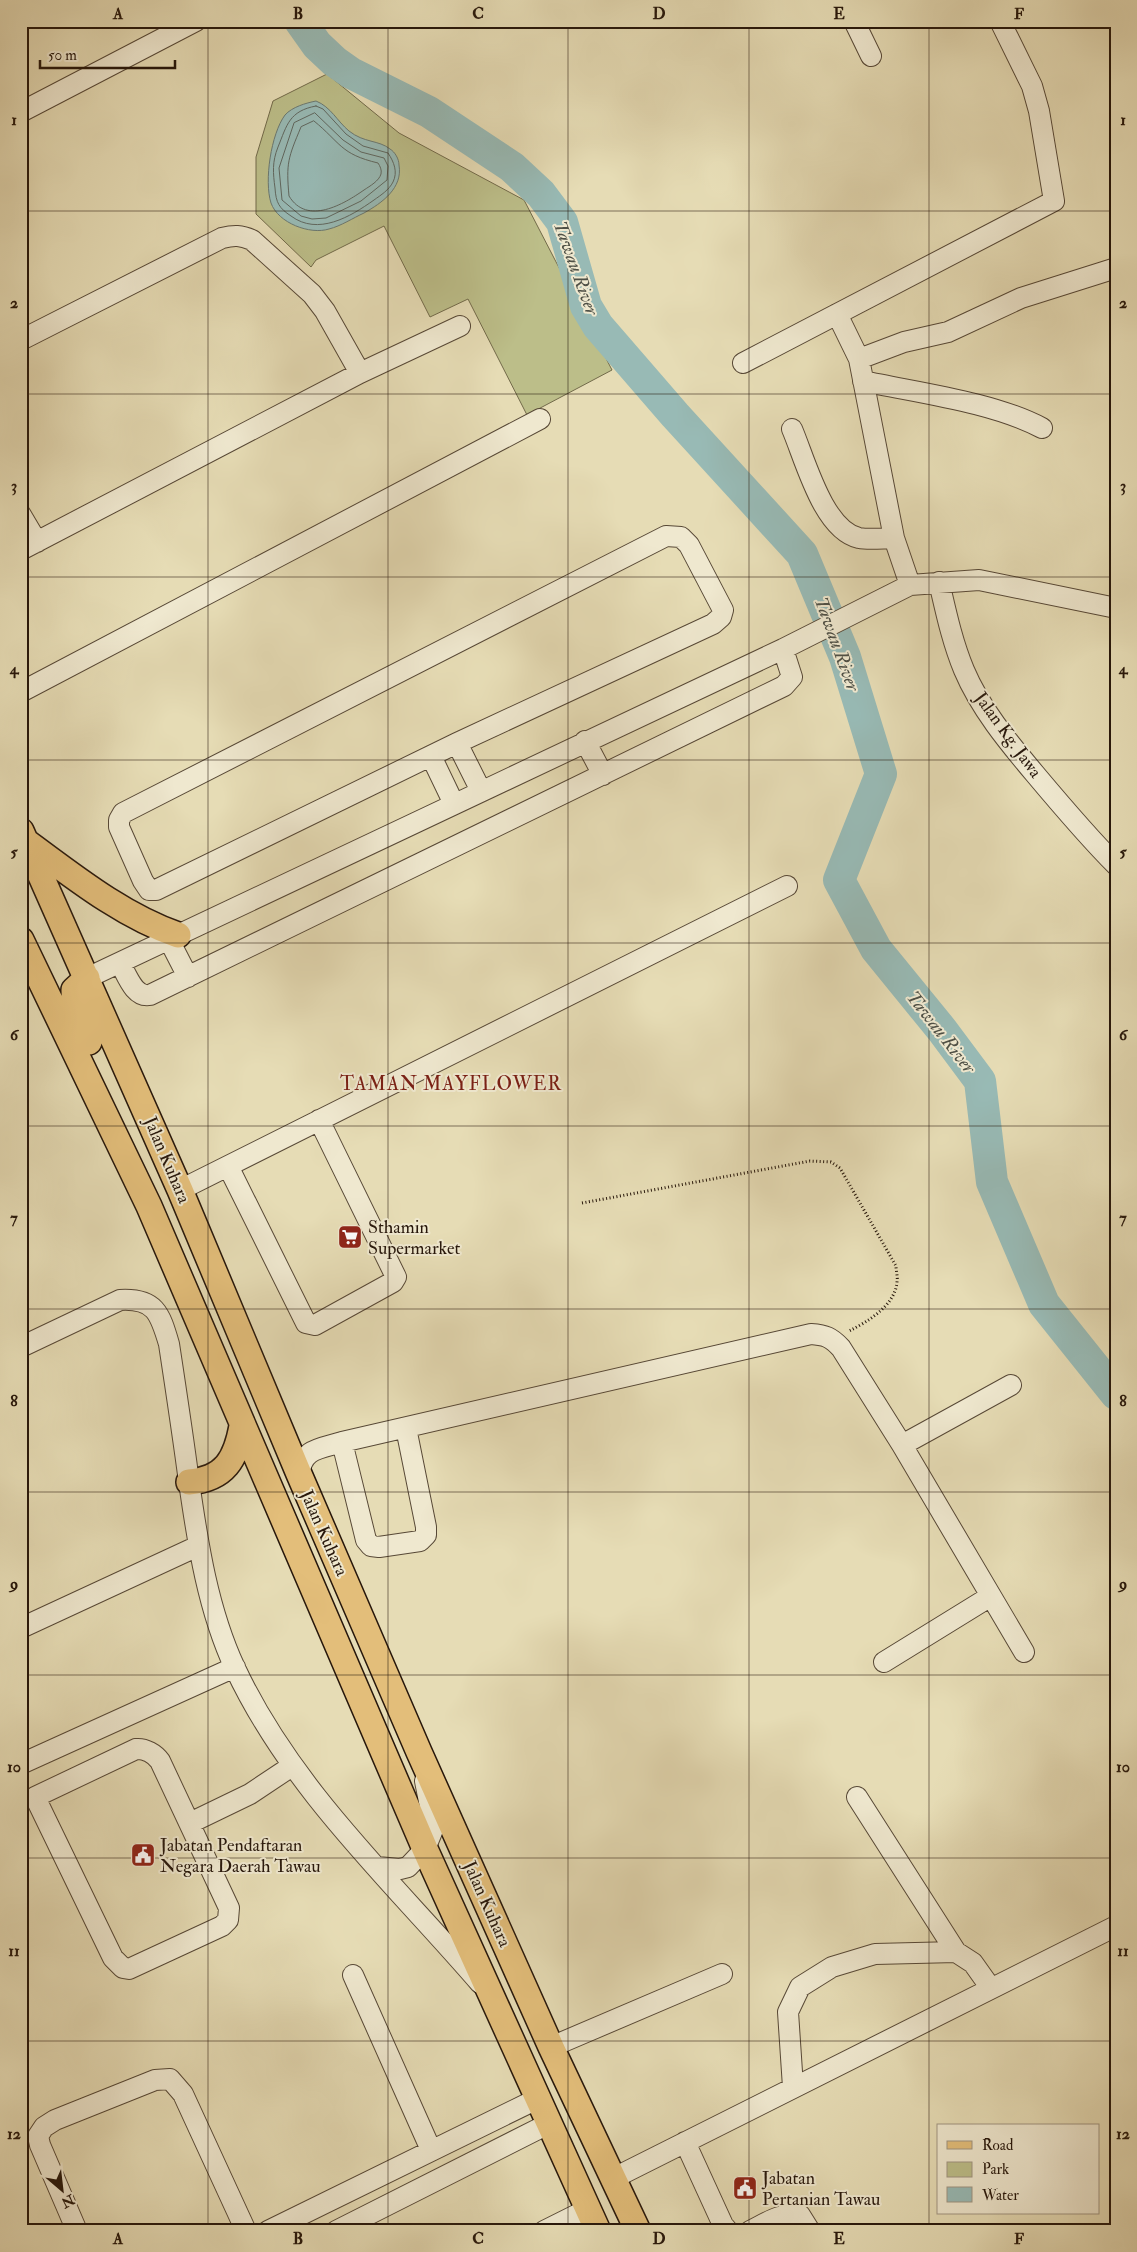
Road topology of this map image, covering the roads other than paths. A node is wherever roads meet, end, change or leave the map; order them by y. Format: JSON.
{"nodes":[{"id":1,"x":196,"y":21,"type":"edge"},
{"id":2,"x":854,"y":21,"type":"edge"},
{"id":3,"x":1000,"y":21,"type":"edge"},
{"id":4,"x":871,"y":56,"type":"dead end"},
{"id":5,"x":21,"y":112,"type":"edge"},
{"id":6,"x":1116,"y":268,"type":"edge"},
{"id":7,"x":837,"y":314,"type":"junction"},
{"id":8,"x":460,"y":326,"type":"dead end"},
{"id":9,"x":21,"y":340,"type":"edge"},
{"id":10,"x":859,"y":359,"type":"junction"},
{"id":11,"x":743,"y":363,"type":"dead end"},
{"id":12,"x":360,"y":373,"type":"junction"},
{"id":13,"x":864,"y":381,"type":"junction"},
{"id":14,"x":540,"y":418,"type":"dead end"},
{"id":15,"x":1042,"y":428,"type":"dead end"},
{"id":16,"x":792,"y":429,"type":"dead end"},
{"id":17,"x":21,"y":515,"type":"edge"},
{"id":18,"x":894,"y":538,"type":"junction"},
{"id":19,"x":29,"y":546,"type":"edge"},
{"id":20,"x":939,"y":582,"type":"junction"},
{"id":21,"x":910,"y":585,"type":"junction"},
{"id":22,"x":1116,"y":608,"type":"edge"},
{"id":23,"x":783,"y":649,"type":"junction"},
{"id":24,"x":21,"y":692,"type":"edge"},
{"id":25,"x":585,"y":741,"type":"junction"},
{"id":26,"x":457,"y":743,"type":"junction"},
{"id":27,"x":431,"y":756,"type":"junction"},
{"id":28,"x":603,"y":775,"type":"junction"},
{"id":29,"x":480,"y":791,"type":"junction"},
{"id":30,"x":454,"y":804,"type":"junction"},
{"id":31,"x":24,"y":837,"type":"edge"},
{"id":32,"x":1116,"y":865,"type":"edge"},
{"id":33,"x":787,"y":886,"type":"dead end"},
{"id":34,"x":173,"y":937,"type":"junction"},
{"id":35,"x":22,"y":945,"type":"edge"},
{"id":36,"x":120,"y":963,"type":"junction"},
{"id":37,"x":188,"y":977,"type":"junction"},
{"id":38,"x":87,"y":978,"type":"junction"},
{"id":39,"x":91,"y":1084,"type":"junction"},
{"id":40,"x":319,"y":1120,"type":"junction"},
{"id":41,"x":228,"y":1166,"type":"junction"},
{"id":42,"x":180,"y":1190,"type":"junction"},
{"id":43,"x":21,"y":1347,"type":"edge"},
{"id":44,"x":1012,"y":1385,"type":"dead end"},
{"id":45,"x":242,"y":1426,"type":"junction"},
{"id":46,"x":406,"y":1428,"type":"junction"},
{"id":47,"x":342,"y":1442,"type":"junction"},
{"id":48,"x":902,"y":1445,"type":"junction"},
{"id":49,"x":299,"y":1474,"type":"junction"},
{"id":50,"x":189,"y":1482,"type":"junction"},
{"id":51,"x":198,"y":1546,"type":"junction"},
{"id":52,"x":991,"y":1596,"type":"junction"},
{"id":53,"x":21,"y":1628,"type":"edge"},
{"id":54,"x":1024,"y":1652,"type":"dead end"},
{"id":55,"x":884,"y":1662,"type":"dead end"},
{"id":56,"x":235,"y":1668,"type":"junction"},
{"id":57,"x":420,"y":1752,"type":"junction"},
{"id":58,"x":21,"y":1764,"type":"edge"},
{"id":59,"x":292,"y":1766,"type":"junction"},
{"id":60,"x":857,"y":1797,"type":"dead end"},
{"id":61,"x":28,"y":1800,"type":"edge"},
{"id":62,"x":190,"y":1823,"type":"junction"},
{"id":63,"x":425,"y":1849,"type":"junction"},
{"id":64,"x":378,"y":1867,"type":"junction"},
{"id":65,"x":1116,"y":1926,"type":"edge"},
{"id":66,"x":956,"y":1952,"type":"junction"},
{"id":67,"x":722,"y":1974,"type":"dead end"},
{"id":68,"x":353,"y":1975,"type":"dead end"},
{"id":69,"x":990,"y":1987,"type":"junction"},
{"id":70,"x":490,"y":1996,"type":"junction"},
{"id":71,"x":551,"y":2047,"type":"junction"},
{"id":72,"x":793,"y":2087,"type":"junction"},
{"id":73,"x":537,"y":2099,"type":"junction"},
{"id":74,"x":548,"y":2124,"type":"junction"},
{"id":75,"x":686,"y":2142,"type":"junction"},
{"id":76,"x":431,"y":2150,"type":"junction"},
{"id":77,"x":612,"y":2179,"type":"junction"},
{"id":78,"x":588,"y":2209,"type":"junction"},
{"id":79,"x":77,"y":2231,"type":"edge"},
{"id":80,"x":246,"y":2231,"type":"edge"},
{"id":81,"x":268,"y":2231,"type":"edge"},
{"id":82,"x":336,"y":2231,"type":"edge"},
{"id":83,"x":544,"y":2231,"type":"edge"},
{"id":84,"x":598,"y":2231,"type":"edge"},
{"id":85,"x":638,"y":2231,"type":"edge"},
{"id":86,"x":728,"y":2231,"type":"edge"},
{"id":87,"x":750,"y":2231,"type":"edge"},
{"id":88,"x":810,"y":2231,"type":"edge"}],
"edges":[{"from":1,"to":5,"type":"street"},
{"from":2,"to":4,"type":"street"},
{"from":3,"to":7,"type":"street"},
{"from":6,"to":10,"type":"street"},
{"from":7,"to":10,"type":"street"},
{"from":7,"to":11,"type":"street"},
{"from":8,"to":12,"type":"street"},
{"from":9,"to":12,"type":"street"},
{"from":10,"to":13,"type":"street"},
{"from":12,"to":19,"type":"street"},
{"from":13,"to":15,"type":"street"},
{"from":13,"to":18,"type":"street"},
{"from":14,"to":24,"type":"street"},
{"from":16,"to":18,"type":"street"},
{"from":17,"to":19,"type":"street"},
{"from":18,"to":21,"type":"street"},
{"from":20,"to":21,"type":"street"},
{"from":20,"to":22,"type":"street"},
{"from":20,"to":32,"type":"street","name":"Jalan Kg. Jawa"},
{"from":21,"to":23,"type":"street"},
{"from":23,"to":25,"type":"street"},
{"from":23,"to":28,"type":"street"},
{"from":25,"to":28,"type":"street"},
{"from":25,"to":29,"type":"street"},
{"from":26,"to":27,"type":"street"},
{"from":26,"to":27,"type":"street"},
{"from":26,"to":29,"type":"street"},
{"from":27,"to":30,"type":"street"},
{"from":28,"to":37,"type":"street"},
{"from":29,"to":30,"type":"street"},
{"from":30,"to":34,"type":"street"},
{"from":31,"to":34,"type":"main road"},
{"from":31,"to":38,"type":"main road","name":"Jalan Kuhara"},
{"from":33,"to":40,"type":"street"},
{"from":34,"to":36,"type":"street"},
{"from":34,"to":37,"type":"street"},
{"from":35,"to":39,"type":"main road","name":"Jalan Kuhara"},
{"from":36,"to":37,"type":"street"},
{"from":36,"to":38,"type":"street"},
{"from":38,"to":39,"type":"main road"},
{"from":38,"to":42,"type":"main road","name":"Jalan Kuhara"},
{"from":39,"to":45,"type":"main road","name":"Jalan Kuhara"},
{"from":40,"to":41,"type":"street"},
{"from":40,"to":41,"type":"street"},
{"from":41,"to":42,"type":"street"},
{"from":42,"to":49,"type":"main road","name":"Jalan Kuhara"},
{"from":43,"to":50,"type":"street"},
{"from":44,"to":48,"type":"street"},
{"from":45,"to":50,"type":"main road"},
{"from":45,"to":63,"type":"main road","name":"Jalan Kuhara"},
{"from":46,"to":47,"type":"street"},
{"from":46,"to":47,"type":"street"},
{"from":46,"to":48,"type":"street"},
{"from":47,"to":49,"type":"street"},
{"from":48,"to":52,"type":"street"},
{"from":49,"to":57,"type":"main road","name":"Jalan Kuhara"},
{"from":50,"to":51,"type":"street"},
{"from":51,"to":53,"type":"street"},
{"from":51,"to":56,"type":"street"},
{"from":52,"to":54,"type":"street"},
{"from":52,"to":55,"type":"street"},
{"from":56,"to":58,"type":"street"},
{"from":56,"to":59,"type":"street"},
{"from":57,"to":63,"type":"street"},
{"from":57,"to":71,"type":"main road","name":"Jalan Kuhara"},
{"from":59,"to":62,"type":"street"},
{"from":59,"to":64,"type":"street"},
{"from":60,"to":66,"type":"street"},
{"from":61,"to":62,"type":"street"},
{"from":61,"to":62,"type":"street"},
{"from":63,"to":64,"type":"street"},
{"from":63,"to":70,"type":"main road","name":"Jalan Kuhara"},
{"from":64,"to":70,"type":"street"},
{"from":65,"to":69,"type":"street"},
{"from":66,"to":69,"type":"street"},
{"from":66,"to":72,"type":"street"},
{"from":67,"to":71,"type":"street"},
{"from":68,"to":76,"type":"street"},
{"from":69,"to":72,"type":"street"},
{"from":70,"to":73,"type":"main road","name":"Jalan Kuhara"},
{"from":71,"to":77,"type":"main road","name":"Jalan Kuhara"},
{"from":72,"to":75,"type":"street"},
{"from":73,"to":74,"type":"main road","name":"Jalan Kuhara"},
{"from":73,"to":76,"type":"street"},
{"from":74,"to":78,"type":"main road","name":"Jalan Kuhara"},
{"from":74,"to":82,"type":"street"},
{"from":75,"to":77,"type":"street"},
{"from":75,"to":86,"type":"street"},
{"from":76,"to":81,"type":"street"},
{"from":77,"to":85,"type":"main road","name":"Jalan Kuhara"},
{"from":78,"to":83,"type":"street"},
{"from":78,"to":84,"type":"main road","name":"Jalan Kuhara"},
{"from":79,"to":80,"type":"street"},
{"from":87,"to":88,"type":"street"}]}
